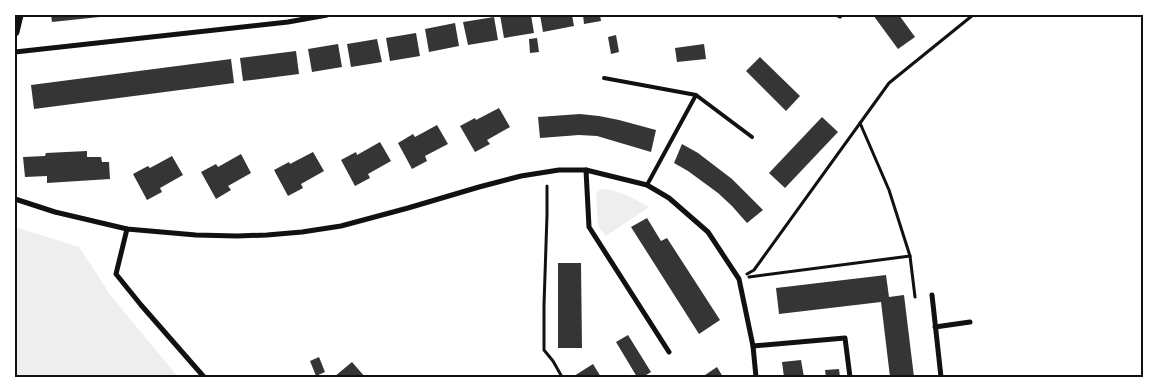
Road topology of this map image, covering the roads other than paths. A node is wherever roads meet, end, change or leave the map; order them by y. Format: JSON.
{"nodes":[{"id":1,"x":19,"y":15,"type":"edge"},
{"id":2,"x":327,"y":15,"type":"edge"},
{"id":3,"x":15,"y":32,"type":"edge"},
{"id":4,"x":15,"y":52,"type":"edge"},
{"id":5,"x":604,"y":78,"type":"dead end"},
{"id":6,"x":696,"y":95,"type":"junction"},
{"id":7,"x":752,"y":137,"type":"dead end"},
{"id":8,"x":586,"y":170,"type":"junction"},
{"id":9,"x":647,"y":185,"type":"junction"},
{"id":10,"x":15,"y":199,"type":"edge"},
{"id":11,"x":128,"y":229,"type":"junction"},
{"id":12,"x":932,"y":295,"type":"dead end"},
{"id":13,"x":970,"y":322,"type":"dead end"},
{"id":14,"x":935,"y":327,"type":"junction"},
{"id":15,"x":753,"y":346,"type":"junction"},
{"id":16,"x":669,"y":352,"type":"dead end"},
{"id":17,"x":204,"y":377,"type":"edge"},
{"id":18,"x":756,"y":377,"type":"edge"},
{"id":19,"x":850,"y":377,"type":"edge"},
{"id":20,"x":941,"y":377,"type":"edge"}],
"edges":[{"from":1,"to":3,"type":"street"},
{"from":2,"to":4,"type":"street"},
{"from":5,"to":6,"type":"lane"},
{"from":6,"to":7,"type":"lane"},
{"from":6,"to":9,"type":"lane"},
{"from":8,"to":9,"type":"street"},
{"from":8,"to":11,"type":"street"},
{"from":8,"to":16,"type":"street"},
{"from":9,"to":15,"type":"street"},
{"from":10,"to":11,"type":"street"},
{"from":11,"to":17,"type":"street"},
{"from":12,"to":14,"type":"street"},
{"from":13,"to":14,"type":"street"},
{"from":14,"to":20,"type":"street"},
{"from":15,"to":18,"type":"street"},
{"from":15,"to":19,"type":"street"}]}
